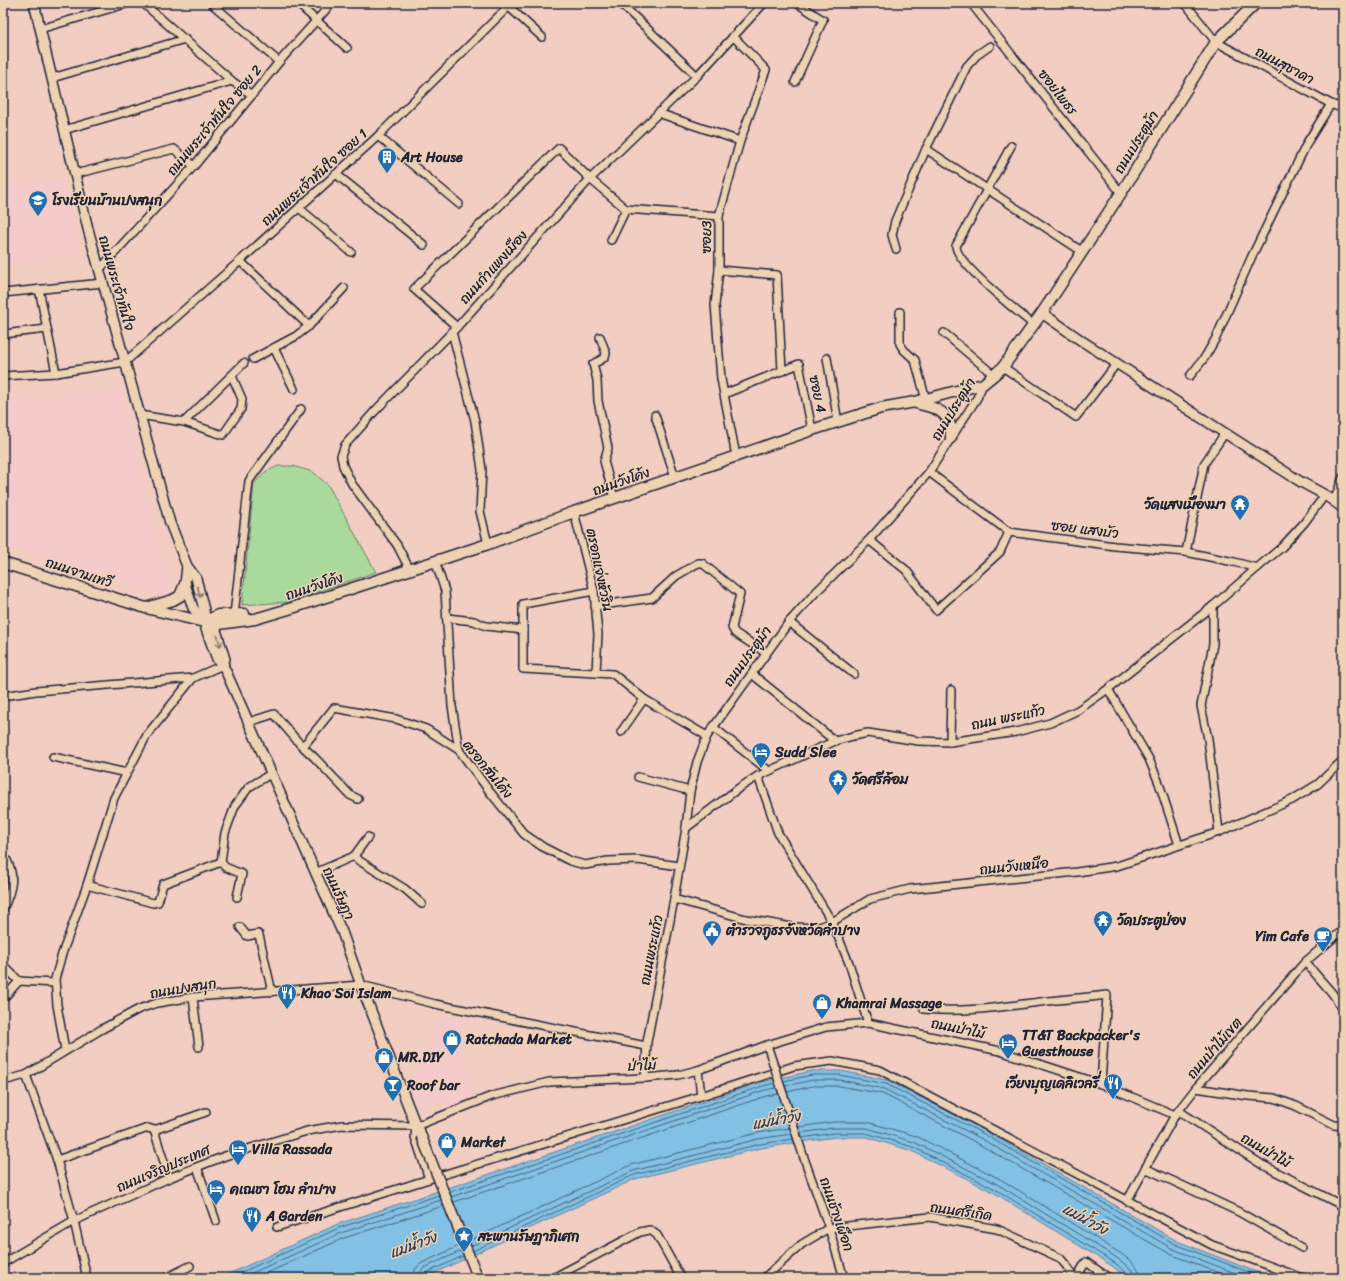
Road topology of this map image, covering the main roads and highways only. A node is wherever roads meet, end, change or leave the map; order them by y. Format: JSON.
{"nodes":[{"id":1,"x":1256,"y":3,"type":"edge"},
{"id":2,"x":983,"y":384,"type":"joint"},
{"id":3,"x":915,"y":402,"type":"junction"},
{"id":4,"x":951,"y":438,"type":"road end"},
{"id":5,"x":3,"y":563,"type":"edge"},
{"id":6,"x":185,"y":584,"type":"road end"},
{"id":7,"x":146,"y":608,"type":"junction"},
{"id":8,"x":270,"y":615,"type":"junction"},
{"id":9,"x":204,"y":622,"type":"junction"}],
"edges":[{"from":1,"to":2,"type":"main road","name":"ถนนประตูม้า"},
{"from":2,"to":3,"type":"main road","name":"ถนนวังโค้ง"},
{"from":3,"to":4,"type":"main road"},
{"from":3,"to":8,"type":"main road","name":"ถนนวังโค้ง"},
{"from":5,"to":7,"type":"main road","name":"ถนนจามเทวี"},
{"from":6,"to":7,"type":"main road"},
{"from":7,"to":9,"type":"main road","name":"ถนนจามเทวี"},
{"from":8,"to":9,"type":"main road","name":"ถนนวังโค้ง"},
{"from":8,"to":9,"type":"main road","name":"ถนนวังโค้ง"}]}
